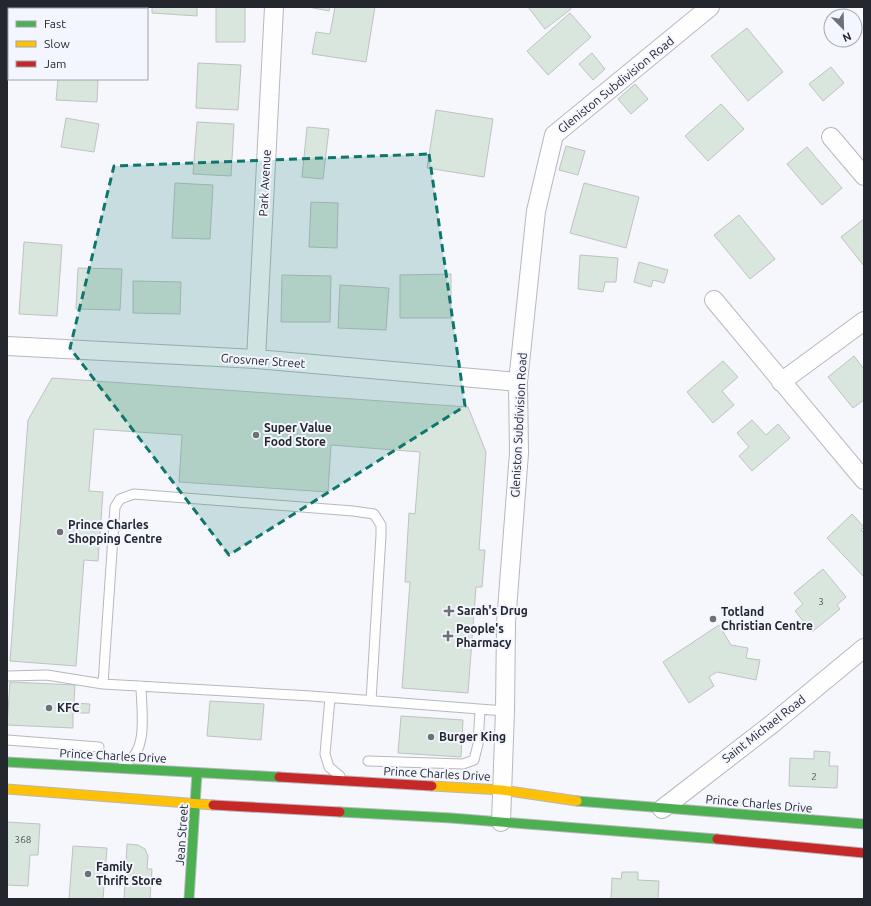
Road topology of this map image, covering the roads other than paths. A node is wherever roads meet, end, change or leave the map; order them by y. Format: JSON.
{"nodes":[{"id":1,"x":274,"y":7,"type":"edge"},
{"id":2,"x":710,"y":7,"type":"edge"},
{"id":3,"x":8,"y":49,"type":"edge"},
{"id":4,"x":7,"y":62,"type":"edge"},
{"id":5,"x":831,"y":137,"type":"dead end"},
{"id":6,"x":864,"y":176,"type":"edge"},
{"id":7,"x":714,"y":300,"type":"dead end"},
{"id":8,"x":864,"y":321,"type":"edge"},
{"id":9,"x":7,"y":346,"type":"edge"},
{"id":10,"x":256,"y":359,"type":"junction"},
{"id":11,"x":518,"y":382,"type":"junction"},
{"id":12,"x":781,"y":382,"type":"junction"},
{"id":13,"x":864,"y":480,"type":"edge"},
{"id":14,"x":864,"y":648,"type":"edge"},
{"id":15,"x":7,"y":676,"type":"edge"},
{"id":16,"x":103,"y":684,"type":"junction"},
{"id":17,"x":141,"y":686,"type":"junction"},
{"id":18,"x":330,"y":698,"type":"junction"},
{"id":19,"x":371,"y":701,"type":"junction"},
{"id":20,"x":480,"y":710,"type":"junction"},
{"id":21,"x":505,"y":711,"type":"junction"},
{"id":22,"x":7,"y":740,"type":"edge"},
{"id":23,"x":99,"y":747,"type":"dead end"},
{"id":24,"x":368,"y":761,"type":"dead end"},
{"id":25,"x":7,"y":762,"type":"edge"},
{"id":26,"x":111,"y":769,"type":"junction"},
{"id":27,"x":197,"y":773,"type":"junction"},
{"id":28,"x":352,"y":782,"type":"junction"},
{"id":29,"x":7,"y":789,"type":"edge"},
{"id":30,"x":502,"y":790,"type":"junction"},
{"id":31,"x":196,"y":804,"type":"junction"},
{"id":32,"x":662,"y":808,"type":"junction"},
{"id":33,"x":501,"y":822,"type":"junction"},
{"id":34,"x":864,"y":824,"type":"edge"},
{"id":35,"x":864,"y":853,"type":"edge"},
{"id":36,"x":189,"y":899,"type":"edge"}],
"edges":[{"from":1,"to":10,"type":"street","name":"Park Avenue"},
{"from":2,"to":11,"type":"street","name":"Gleniston Subdivision Road"},
{"from":3,"to":4,"type":"street"},
{"from":5,"to":6,"type":"street"},
{"from":7,"to":12,"type":"street"},
{"from":8,"to":12,"type":"street"},
{"from":9,"to":10,"type":"street","name":"Grosvner Street"},
{"from":10,"to":11,"type":"street","name":"Grosvner Street"},
{"from":11,"to":21,"type":"street","name":"Gleniston Subdivision Road"},
{"from":12,"to":13,"type":"street"},
{"from":14,"to":32,"type":"street","name":"Saint Michael Road"},
{"from":15,"to":16,"type":"lane"},
{"from":16,"to":17,"type":"lane"},
{"from":16,"to":19,"type":"lane"},
{"from":17,"to":18,"type":"lane"},
{"from":17,"to":26,"type":"lane"},
{"from":18,"to":19,"type":"lane"},
{"from":18,"to":28,"type":"lane"},
{"from":19,"to":20,"type":"lane"},
{"from":20,"to":21,"type":"lane"},
{"from":20,"to":24,"type":"lane"},
{"from":21,"to":30,"type":"street","name":"Gleniston Subdivision Road"},
{"from":22,"to":23,"type":"lane"},
{"from":25,"to":26,"type":"main road","name":"Prince Charles Drive"},
{"from":26,"to":27,"type":"main road","name":"Prince Charles Drive"},
{"from":27,"to":28,"type":"main road","name":"Prince Charles Drive"},
{"from":27,"to":31,"type":"main road","name":"Jean Street"},
{"from":28,"to":30,"type":"main road","name":"Prince Charles Drive"},
{"from":29,"to":31,"type":"main road"},
{"from":30,"to":32,"type":"main road","name":"Prince Charles Drive"},
{"from":30,"to":33,"type":"street","name":"Gleniston Subdivision Road"},
{"from":31,"to":33,"type":"main road"},
{"from":31,"to":36,"type":"main road","name":"Jean Street"},
{"from":32,"to":34,"type":"main road","name":"Prince Charles Drive"},
{"from":33,"to":35,"type":"main road"}]}
